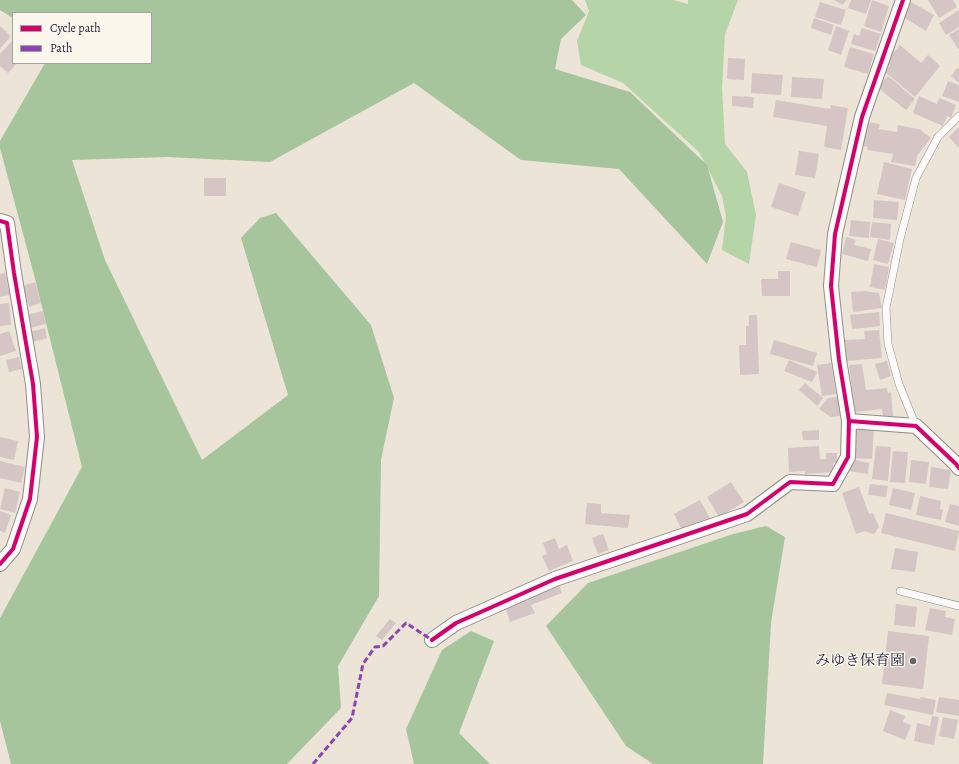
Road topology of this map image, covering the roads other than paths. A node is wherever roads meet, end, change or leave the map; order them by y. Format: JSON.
{"nodes":[{"id":1,"x":903,"y":0,"type":"edge"},
{"id":2,"x":959,"y":116,"type":"edge"},
{"id":3,"x":0,"y":221,"type":"edge"},
{"id":4,"x":848,"y":421,"type":"junction"},
{"id":5,"x":916,"y":426,"type":"junction"},
{"id":6,"x":959,"y":468,"type":"edge"},
{"id":7,"x":0,"y":564,"type":"edge"},
{"id":8,"x":900,"y":591,"type":"dead end"},
{"id":9,"x":959,"y":606,"type":"edge"},
{"id":10,"x":432,"y":640,"type":"dead end"}],
"edges":[{"from":1,"to":4,"type":"street"},
{"from":2,"to":5,"type":"lane"},
{"from":3,"to":7,"type":"street"},
{"from":4,"to":5,"type":"street"},
{"from":4,"to":10,"type":"street"},
{"from":5,"to":6,"type":"street"},
{"from":8,"to":9,"type":"lane"}]}
